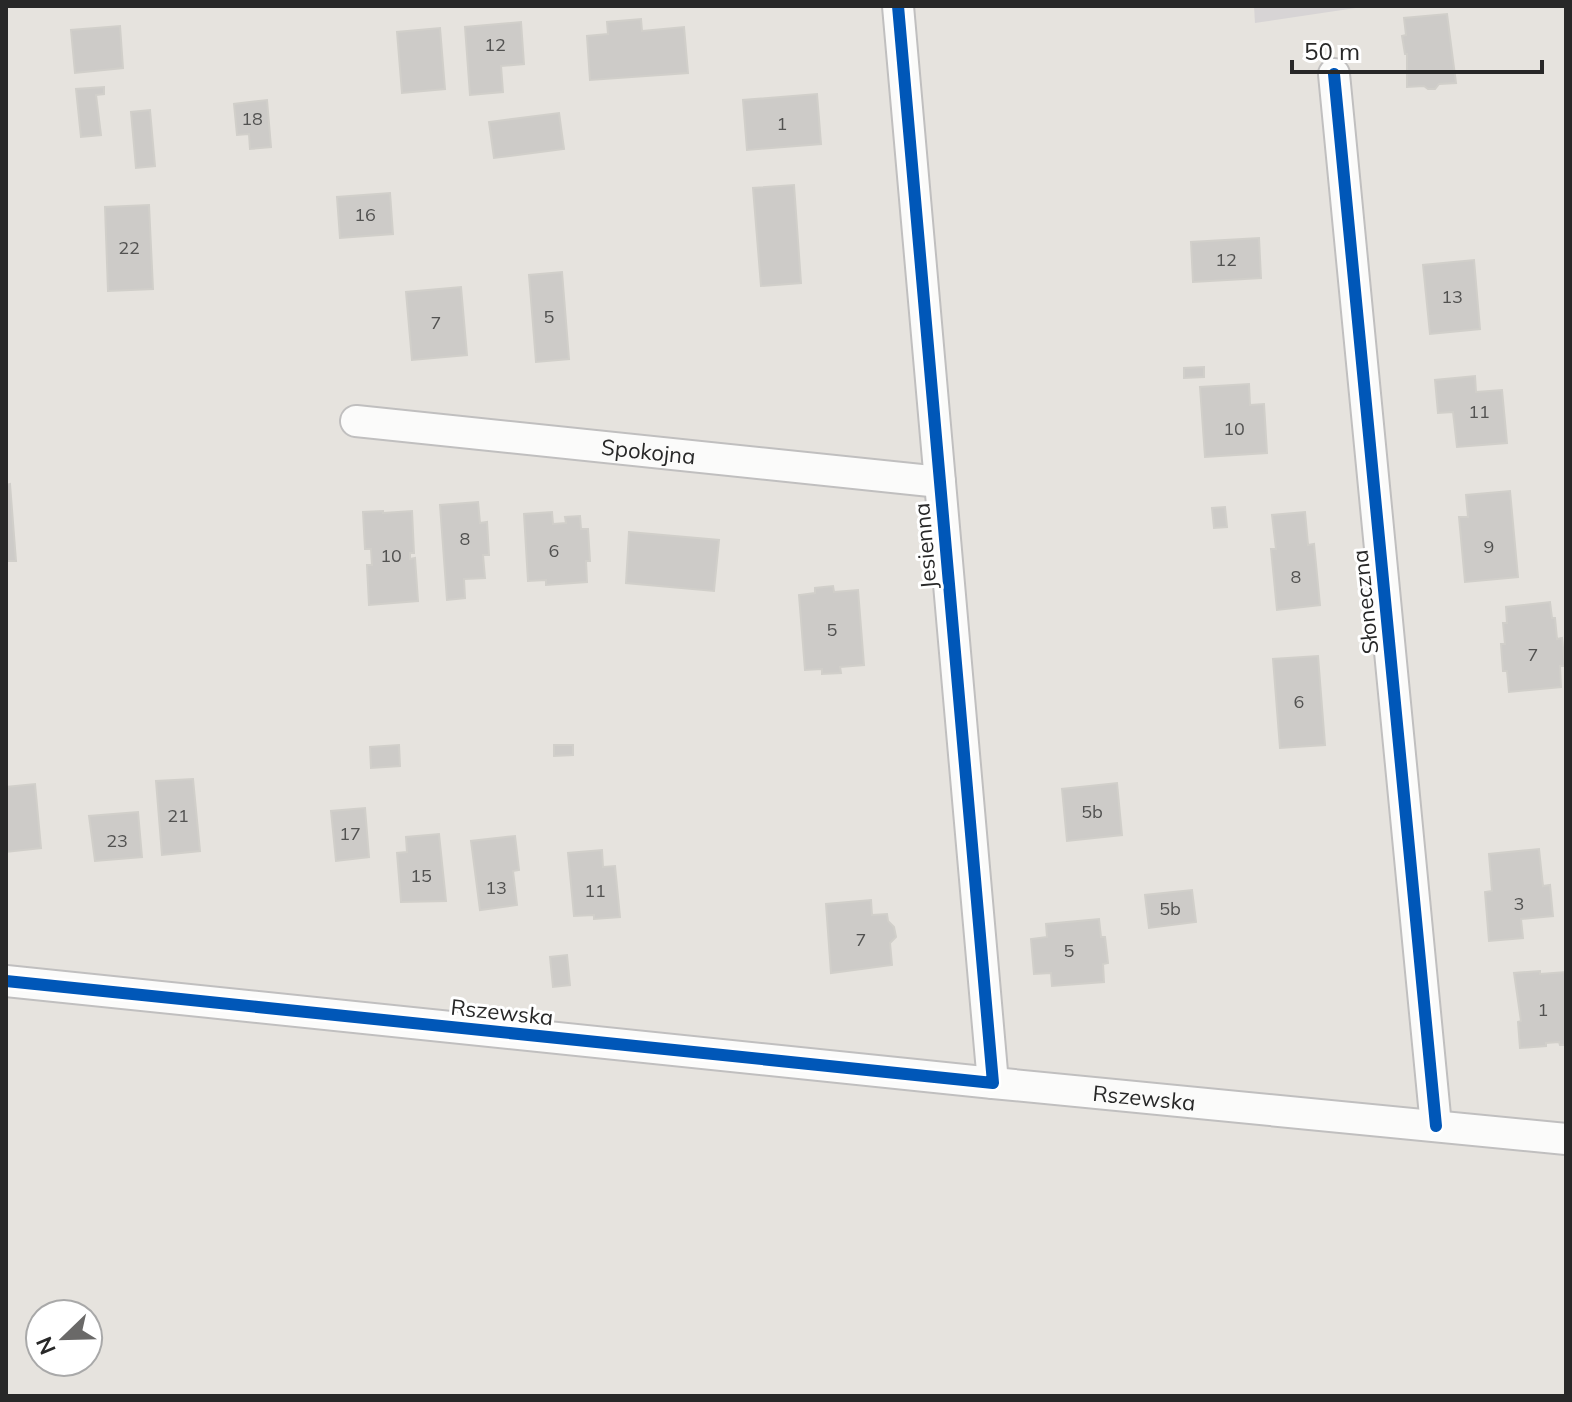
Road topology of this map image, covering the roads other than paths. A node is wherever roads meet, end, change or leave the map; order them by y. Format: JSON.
{"nodes":[{"id":1,"x":898,"y":6,"type":"edge"},
{"id":2,"x":1334,"y":74,"type":"dead end"},
{"id":3,"x":356,"y":421,"type":"dead end"},
{"id":4,"x":940,"y":482,"type":"junction"},
{"id":5,"x":6,"y":981,"type":"edge"},
{"id":6,"x":993,"y":1083,"type":"junction"},
{"id":7,"x":1436,"y":1126,"type":"junction"},
{"id":8,"x":1566,"y":1139,"type":"edge"}],
"edges":[{"from":1,"to":4,"type":"street","name":"Jesienna"},
{"from":2,"to":7,"type":"street","name":"Słoneczna"},
{"from":3,"to":4,"type":"street","name":"Spokojna"},
{"from":4,"to":6,"type":"street","name":"Jesienna"},
{"from":5,"to":6,"type":"street","name":"Rszewska"},
{"from":6,"to":7,"type":"street","name":"Rszewska"},
{"from":7,"to":8,"type":"street","name":"Rszewska"}]}
